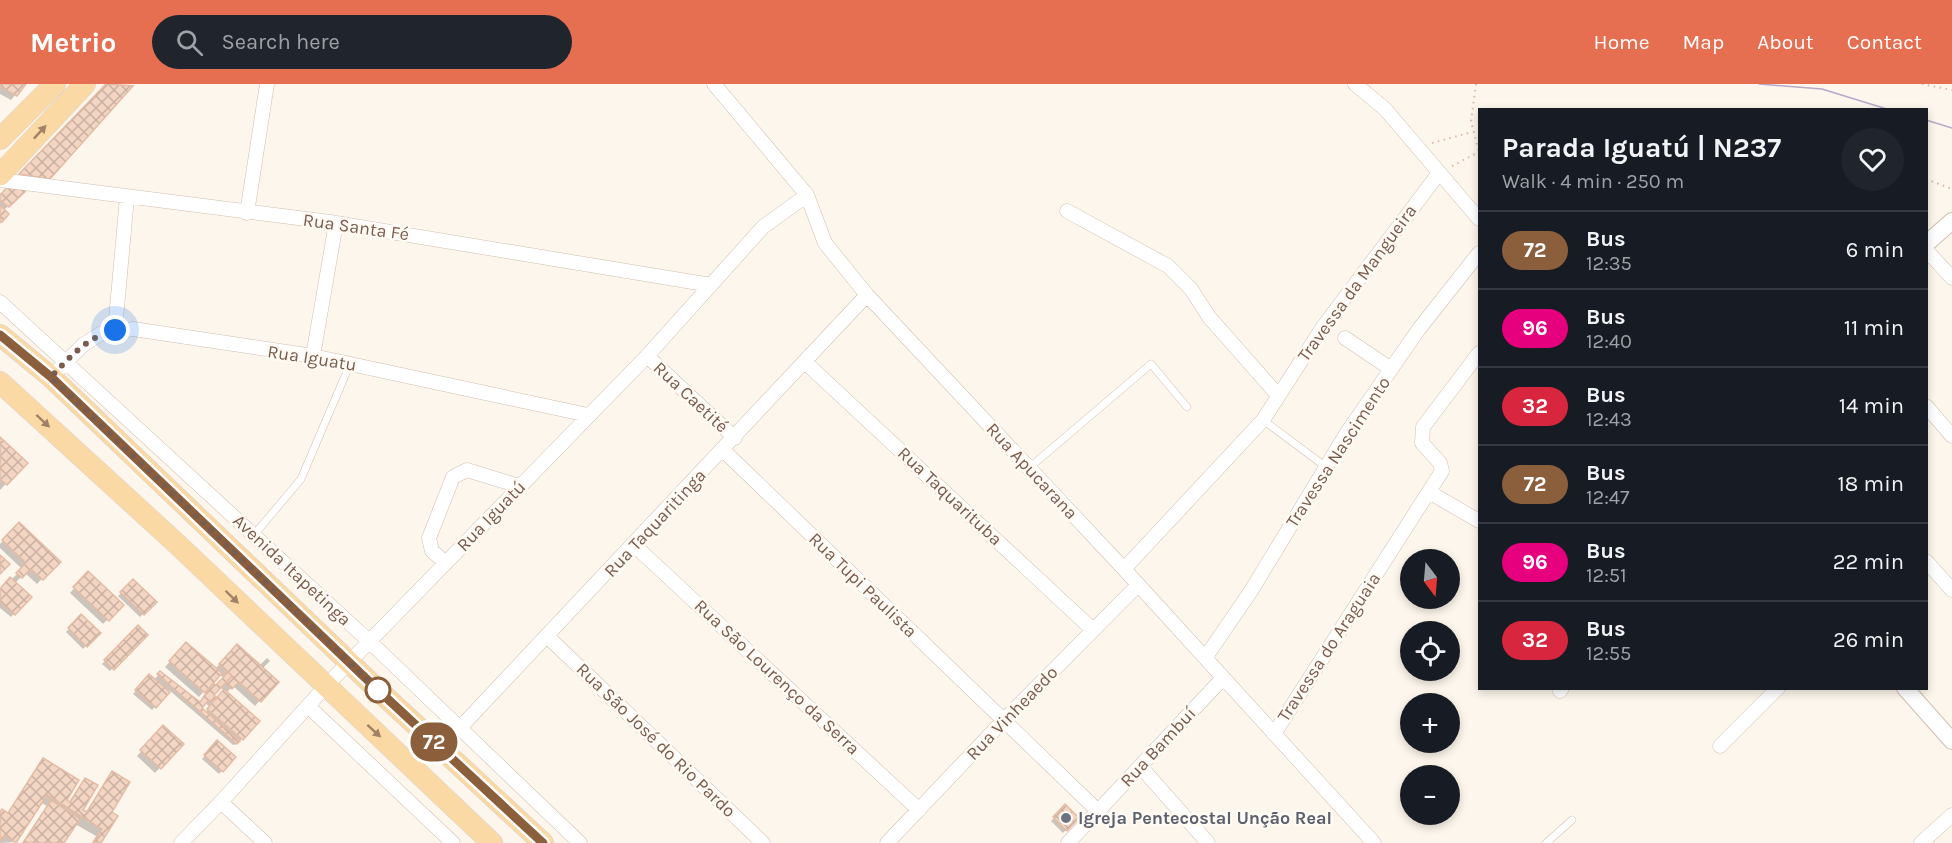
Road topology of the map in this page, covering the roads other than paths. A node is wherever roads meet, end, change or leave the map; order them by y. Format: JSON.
{"nodes":[{"id":1,"x":55,"y":84,"type":"edge"},
{"id":2,"x":85,"y":84,"type":"edge"},
{"id":3,"x":267,"y":84,"type":"edge"},
{"id":4,"x":714,"y":84,"type":"edge"},
{"id":5,"x":1355,"y":84,"type":"edge"},
{"id":6,"x":0,"y":139,"type":"edge"},
{"id":7,"x":1439,"y":173,"type":"junction"},
{"id":8,"x":0,"y":175,"type":"edge"},
{"id":9,"x":0,"y":180,"type":"edge"},
{"id":10,"x":807,"y":195,"type":"junction"},
{"id":11,"x":126,"y":197,"type":"junction"},
{"id":12,"x":1067,"y":211,"type":"dead end"},
{"id":13,"x":247,"y":213,"type":"junction"},
{"id":14,"x":1478,"y":218,"type":"edge"},
{"id":15,"x":1952,"y":221,"type":"edge"},
{"id":16,"x":336,"y":223,"type":"junction"},
{"id":17,"x":1928,"y":242,"type":"edge"},
{"id":18,"x":1928,"y":251,"type":"edge"},
{"id":19,"x":1478,"y":254,"type":"edge"},
{"id":20,"x":1952,"y":278,"type":"edge"},
{"id":21,"x":711,"y":285,"type":"junction"},
{"id":22,"x":867,"y":295,"type":"junction"},
{"id":23,"x":0,"y":302,"type":"edge"},
{"id":24,"x":115,"y":330,"type":"junction"},
{"id":25,"x":0,"y":335,"type":"edge"},
{"id":26,"x":1345,"y":338,"type":"dead end"},
{"id":27,"x":1478,"y":354,"type":"edge"},
{"id":28,"x":313,"y":356,"type":"junction"},
{"id":29,"x":647,"y":356,"type":"junction"},
{"id":30,"x":66,"y":362,"type":"junction"},
{"id":31,"x":350,"y":363,"type":"junction"},
{"id":32,"x":806,"y":363,"type":"junction"},
{"id":33,"x":1391,"y":369,"type":"junction"},
{"id":34,"x":51,"y":377,"type":"junction"},
{"id":35,"x":0,"y":382,"type":"edge"},
{"id":36,"x":1277,"y":394,"type":"junction"},
{"id":37,"x":1187,"y":407,"type":"dead end"},
{"id":38,"x":1928,"y":408,"type":"edge"},
{"id":39,"x":588,"y":415,"type":"junction"},
{"id":40,"x":1263,"y":420,"type":"junction"},
{"id":41,"x":1952,"y":436,"type":"edge"},
{"id":42,"x":735,"y":438,"type":"junction"},
{"id":43,"x":723,"y":450,"type":"junction"},
{"id":44,"x":1029,"y":468,"type":"junction"},
{"id":45,"x":1326,"y":468,"type":"junction"},
{"id":46,"x":519,"y":486,"type":"junction"},
{"id":47,"x":1429,"y":492,"type":"junction"},
{"id":48,"x":200,"y":519,"type":"junction"},
{"id":49,"x":1478,"y":520,"type":"edge"},
{"id":50,"x":254,"y":536,"type":"junction"},
{"id":51,"x":224,"y":542,"type":"junction"},
{"id":52,"x":177,"y":544,"type":"junction"},
{"id":53,"x":634,"y":545,"type":"junction"},
{"id":54,"x":446,"y":563,"type":"junction"},
{"id":55,"x":1928,"y":563,"type":"edge"},
{"id":56,"x":201,"y":567,"type":"junction"},
{"id":57,"x":1124,"y":569,"type":"junction"},
{"id":58,"x":1138,"y":585,"type":"junction"},
{"id":59,"x":1952,"y":590,"type":"edge"},
{"id":60,"x":1093,"y":630,"type":"junction"},
{"id":61,"x":548,"y":637,"type":"junction"},
{"id":62,"x":370,"y":642,"type":"junction"},
{"id":63,"x":1205,"y":658,"type":"junction"},
{"id":64,"x":349,"y":663,"type":"junction"},
{"id":65,"x":1223,"y":678,"type":"junction"},
{"id":66,"x":325,"y":687,"type":"junction"},
{"id":67,"x":1776,"y":690,"type":"edge"},
{"id":68,"x":1907,"y":690,"type":"edge"},
{"id":69,"x":309,"y":707,"type":"junction"},
{"id":70,"x":1003,"y":721,"type":"junction"},
{"id":71,"x":459,"y":729,"type":"junction"},
{"id":72,"x":1274,"y":734,"type":"junction"},
{"id":73,"x":1952,"y":740,"type":"edge"},
{"id":74,"x":1720,"y":746,"type":"dead end"},
{"id":75,"x":441,"y":748,"type":"junction"},
{"id":76,"x":1140,"y":766,"type":"junction"},
{"id":77,"x":485,"y":790,"type":"junction"},
{"id":78,"x":221,"y":802,"type":"junction"},
{"id":79,"x":919,"y":810,"type":"junction"},
{"id":80,"x":1099,"y":812,"type":"junction"},
{"id":81,"x":462,"y":815,"type":"junction"},
{"id":82,"x":1952,"y":815,"type":"edge"},
{"id":83,"x":1572,"y":820,"type":"dead end"},
{"id":84,"x":531,"y":839,"type":"edge"},
{"id":85,"x":181,"y":843,"type":"edge"},
{"id":86,"x":265,"y":843,"type":"edge"},
{"id":87,"x":453,"y":843,"type":"edge"},
{"id":88,"x":492,"y":843,"type":"edge"},
{"id":89,"x":580,"y":843,"type":"edge"},
{"id":90,"x":763,"y":843,"type":"edge"},
{"id":91,"x":887,"y":843,"type":"edge"},
{"id":92,"x":1068,"y":843,"type":"edge"},
{"id":93,"x":1208,"y":843,"type":"edge"},
{"id":94,"x":1374,"y":843,"type":"edge"},
{"id":95,"x":1546,"y":843,"type":"edge"},
{"id":96,"x":1921,"y":843,"type":"edge"}],
"edges":[{"from":1,"to":6,"type":"main road"},
{"from":8,"to":2,"type":"main road","one_way":true},
{"from":3,"to":13,"type":"street"},
{"from":4,"to":10,"type":"street","name":"Rua Apucarana"},
{"from":5,"to":7,"type":"street"},
{"from":7,"to":14,"type":"street"},
{"from":7,"to":36,"type":"street","name":"Travessa da Mangueira"},
{"from":9,"to":11,"type":"street","name":"Rua Santa Fé"},
{"from":10,"to":21,"type":"street","name":"Rua Iguatú"},
{"from":10,"to":22,"type":"street","name":"Rua Apucarana"},
{"from":11,"to":13,"type":"street","name":"Rua Santa Fé"},
{"from":11,"to":24,"type":"street"},
{"from":12,"to":36,"type":"street"},
{"from":13,"to":16,"type":"street","name":"Rua Santa Fé"},
{"from":15,"to":17,"type":"street"},
{"from":16,"to":21,"type":"street","name":"Rua Santa Fé"},
{"from":16,"to":28,"type":"street"},
{"from":18,"to":20,"type":"street"},
{"from":19,"to":33,"type":"street","name":"Travessa Nascimento"},
{"from":21,"to":29,"type":"street","name":"Rua Iguatú"},
{"from":22,"to":32,"type":"street","name":"Rua Taquaritinga"},
{"from":22,"to":44,"type":"street","name":"Rua Apucarana"},
{"from":23,"to":30,"type":"street","name":"Avenida Itapetinga"},
{"from":24,"to":28,"type":"street","name":"Rua Iguatu"},
{"from":24,"to":30,"type":"street","name":"Rua Iguatu"},
{"from":25,"to":34,"type":"main road","name":"Avenida Itapetinga"},
{"from":26,"to":33,"type":"street"},
{"from":27,"to":47,"type":"street","name":"Travessa do Araguaia"},
{"from":28,"to":31,"type":"street","name":"Rua Iguatu"},
{"from":29,"to":39,"type":"street","name":"Rua Iguatú"},
{"from":29,"to":42,"type":"street","name":"Rua Caetité"},
{"from":30,"to":34,"type":"street","name":"Rua Iguatu"},
{"from":30,"to":50,"type":"street","name":"Avenida Itapetinga"},
{"from":31,"to":39,"type":"street","name":"Rua Iguatu"},
{"from":31,"to":50,"type":"lane"},
{"from":32,"to":42,"type":"street","name":"Rua Taquaritinga"},
{"from":32,"to":60,"type":"street","name":"Rua Taquarituba"},
{"from":33,"to":45,"type":"street","name":"Travessa Nascimento"},
{"from":34,"to":48,"type":"main road","name":"Avenida Itapetinga"},
{"from":35,"to":52,"type":"main road","one_way":true},
{"from":36,"to":40,"type":"street","name":"Travessa da Mangueira"},
{"from":37,"to":44,"type":"lane"},
{"from":38,"to":41,"type":"street"},
{"from":39,"to":46,"type":"street","name":"Rua Iguatú"},
{"from":40,"to":45,"type":"lane"},
{"from":40,"to":57,"type":"street","name":"Travessa da Mangueira"},
{"from":42,"to":43,"type":"street","name":"Rua Taquaritinga"},
{"from":43,"to":53,"type":"street","name":"Rua Taquaritinga"},
{"from":43,"to":70,"type":"street","name":"Rua Tupi Paulista"},
{"from":44,"to":57,"type":"street","name":"Rua Apucarana"},
{"from":45,"to":63,"type":"street","name":"Travessa Nascimento"},
{"from":46,"to":54,"type":"street","name":"Rua Iguatú"},
{"from":46,"to":54,"type":"street"},
{"from":47,"to":49,"type":"street"},
{"from":47,"to":72,"type":"street","name":"Travessa do Araguaia"},
{"from":48,"to":51,"type":"main road","name":"Avenida Itapetinga"},
{"from":48,"to":52,"type":"main road"},
{"from":50,"to":62,"type":"street","name":"Avenida Itapetinga"},
{"from":51,"to":56,"type":"main road"},
{"from":51,"to":64,"type":"main road","name":"Avenida Itapetinga"},
{"from":52,"to":56,"type":"main road"},
{"from":53,"to":61,"type":"street","name":"Rua Taquaritinga"},
{"from":53,"to":79,"type":"street","name":"Rua São Lourenço da Serra"},
{"from":54,"to":62,"type":"street","name":"Rua Iguatú"},
{"from":55,"to":59,"type":"street"},
{"from":56,"to":66,"type":"main road","one_way":true},
{"from":57,"to":58,"type":"street","name":"Rua Apucarana"},
{"from":58,"to":60,"type":"street","name":"Rua Vinheaedo"},
{"from":58,"to":63,"type":"street","name":"Rua Apucarana"},
{"from":60,"to":70,"type":"street","name":"Rua Vinheaedo"},
{"from":61,"to":71,"type":"street","name":"Rua Taquaritinga"},
{"from":61,"to":90,"type":"street","name":"Rua São José do Rio Pardo"},
{"from":62,"to":64,"type":"street","name":"Rua Iguatú"},
{"from":62,"to":71,"type":"street","name":"Avenida Itapetinga"},
{"from":63,"to":65,"type":"street","name":"Rua Apucarana"},
{"from":64,"to":66,"type":"street","name":"Rua Iguatú"},
{"from":64,"to":75,"type":"main road","name":"Avenida Itapetinga"},
{"from":65,"to":72,"type":"street","name":"Rua Apucarana"},
{"from":65,"to":76,"type":"street","name":"Rua Bambuí"},
{"from":66,"to":69,"type":"street","name":"Rua Iguatú"},
{"from":66,"to":81,"type":"main road","one_way":true},
{"from":67,"to":74,"type":"street"},
{"from":68,"to":73,"type":"street"},
{"from":69,"to":78,"type":"street","name":"Rua Iguatú"},
{"from":69,"to":87,"type":"street"},
{"from":70,"to":79,"type":"street","name":"Rua Vinheaedo"},
{"from":70,"to":80,"type":"street","name":"Rua Tupi Paulista"},
{"from":71,"to":75,"type":"street","name":"Rua Taquaritinga"},
{"from":71,"to":89,"type":"street","name":"Avenida Itapetinga"},
{"from":72,"to":94,"type":"street","name":"Rua Apucarana"},
{"from":75,"to":77,"type":"main road","name":"Avenida Itapetinga"},
{"from":76,"to":80,"type":"street","name":"Rua Bambuí"},
{"from":76,"to":93,"type":"street"},
{"from":77,"to":81,"type":"main road"},
{"from":77,"to":84,"type":"main road","name":"Avenida Itapetinga"},
{"from":78,"to":85,"type":"street","name":"Rua Iguatú"},
{"from":78,"to":86,"type":"street"},
{"from":79,"to":91,"type":"street","name":"Rua Vinheaedo"},
{"from":80,"to":92,"type":"street","name":"Rua Bambuí"},
{"from":81,"to":88,"type":"main road"},
{"from":82,"to":96,"type":"street"},
{"from":83,"to":95,"type":"lane"}]}
